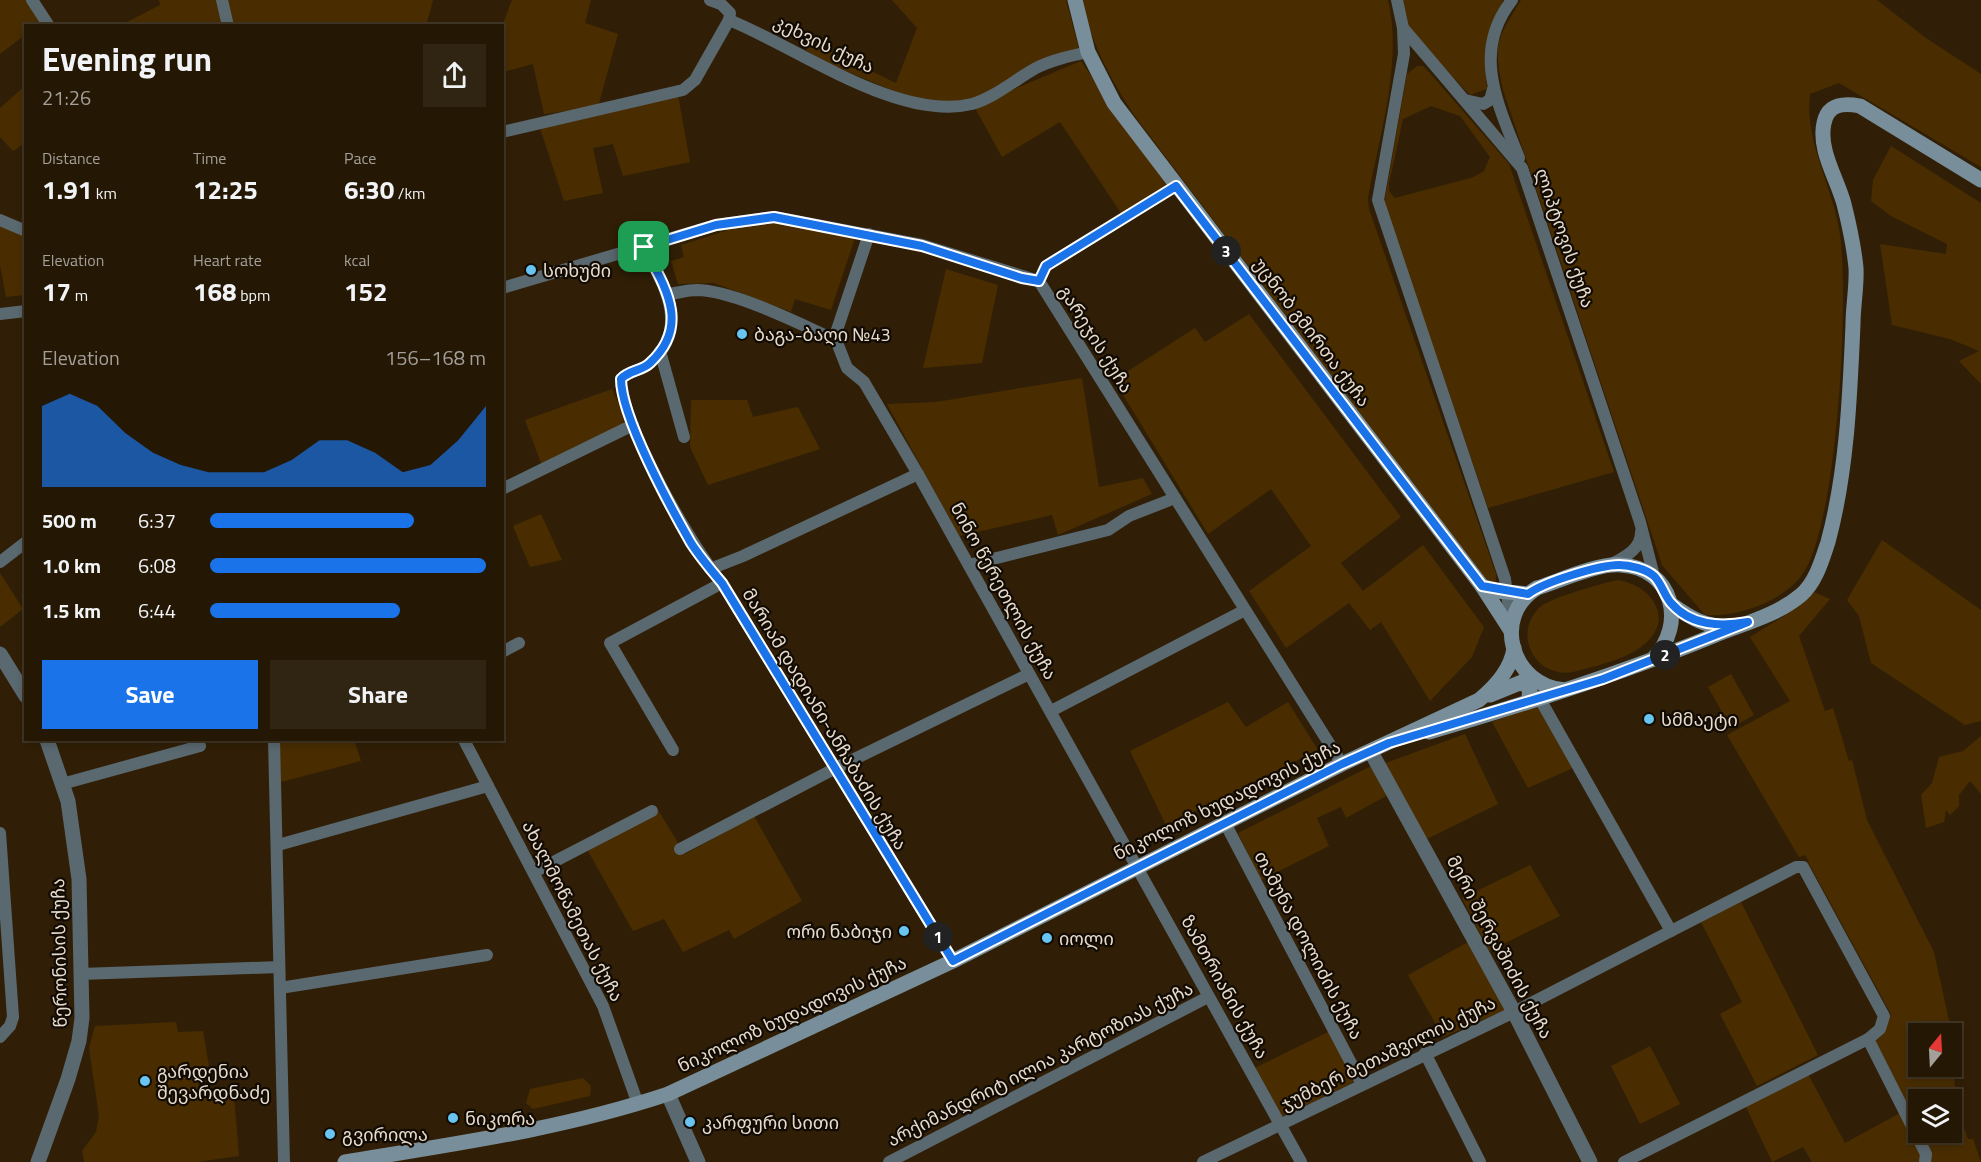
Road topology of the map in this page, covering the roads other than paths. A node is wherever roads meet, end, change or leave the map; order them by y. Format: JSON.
{"nodes":[{"id":1,"x":32,"y":0,"type":"edge"},
{"id":2,"x":222,"y":0,"type":"edge"},
{"id":3,"x":710,"y":0,"type":"edge"},
{"id":4,"x":1075,"y":0,"type":"edge"},
{"id":5,"x":1397,"y":0,"type":"edge"},
{"id":6,"x":1512,"y":0,"type":"edge"},
{"id":7,"x":729,"y":20,"type":"junction"},
{"id":8,"x":48,"y":24,"type":"edge"},
{"id":9,"x":228,"y":24,"type":"edge"},
{"id":10,"x":1403,"y":28,"type":"junction"},
{"id":11,"x":1088,"y":52,"type":"junction"},
{"id":12,"x":1428,"y":58,"type":"junction"},
{"id":13,"x":1402,"y":69,"type":"junction"},
{"id":14,"x":1493,"y":89,"type":"junction"},
{"id":15,"x":1465,"y":100,"type":"junction"},
{"id":16,"x":504,"y":132,"type":"edge"},
{"id":17,"x":1522,"y":168,"type":"junction"},
{"id":18,"x":1981,"y":180,"type":"edge"},
{"id":19,"x":1176,"y":186,"type":"junction"},
{"id":20,"x":0,"y":220,"type":"edge"},
{"id":21,"x":24,"y":230,"type":"edge"},
{"id":22,"x":869,"y":234,"type":"junction"},
{"id":23,"x":644,"y":247,"type":"junction"},
{"id":24,"x":1039,"y":281,"type":"junction"},
{"id":25,"x":504,"y":287,"type":"edge"},
{"id":26,"x":669,"y":294,"type":"junction"},
{"id":27,"x":24,"y":311,"type":"edge"},
{"id":28,"x":0,"y":314,"type":"edge"},
{"id":29,"x":834,"y":339,"type":"junction"},
{"id":30,"x":660,"y":351,"type":"junction"},
{"id":31,"x":633,"y":425,"type":"junction"},
{"id":32,"x":684,"y":437,"type":"dead end"},
{"id":33,"x":918,"y":474,"type":"junction"},
{"id":34,"x":504,"y":488,"type":"edge"},
{"id":35,"x":1175,"y":498,"type":"junction"},
{"id":36,"x":1640,"y":522,"type":"junction"},
{"id":37,"x":24,"y":544,"type":"edge"},
{"id":38,"x":0,"y":562,"type":"edge"},
{"id":39,"x":969,"y":565,"type":"junction"},
{"id":40,"x":1606,"y":567,"type":"junction"},
{"id":41,"x":710,"y":569,"type":"junction"},
{"id":42,"x":1654,"y":576,"type":"junction"},
{"id":43,"x":722,"y":583,"type":"junction"},
{"id":44,"x":1482,"y":586,"type":"junction"},
{"id":45,"x":1507,"y":592,"type":"junction"},
{"id":46,"x":1528,"y":594,"type":"junction"},
{"id":47,"x":1671,"y":604,"type":"junction"},
{"id":48,"x":1245,"y":610,"type":"junction"},
{"id":49,"x":1748,"y":622,"type":"junction"},
{"id":50,"x":1511,"y":632,"type":"junction"},
{"id":51,"x":519,"y":643,"type":"dead end"},
{"id":52,"x":1514,"y":648,"type":"junction"},
{"id":53,"x":504,"y":651,"type":"edge"},
{"id":54,"x":0,"y":654,"type":"edge"},
{"id":55,"x":1651,"y":661,"type":"junction"},
{"id":56,"x":1029,"y":674,"type":"junction"},
{"id":57,"x":1568,"y":690,"type":"junction"},
{"id":58,"x":24,"y":693,"type":"edge"},
{"id":59,"x":1540,"y":699,"type":"junction"},
{"id":60,"x":1479,"y":700,"type":"junction"},
{"id":61,"x":1517,"y":706,"type":"junction"},
{"id":62,"x":1051,"y":711,"type":"junction"},
{"id":63,"x":47,"y":741,"type":"edge"},
{"id":64,"x":274,"y":741,"type":"edge"},
{"id":65,"x":465,"y":741,"type":"edge"},
{"id":66,"x":1389,"y":743,"type":"junction"},
{"id":67,"x":200,"y":746,"type":"dead end"},
{"id":68,"x":673,"y":750,"type":"dead end"},
{"id":69,"x":1371,"y":752,"type":"junction"},
{"id":70,"x":1342,"y":764,"type":"junction"},
{"id":71,"x":834,"y":769,"type":"junction"},
{"id":72,"x":62,"y":784,"type":"junction"},
{"id":73,"x":488,"y":786,"type":"junction"},
{"id":74,"x":652,"y":811,"type":"dead end"},
{"id":75,"x":1225,"y":823,"type":"junction"},
{"id":76,"x":0,"y":833,"type":"edge"},
{"id":77,"x":278,"y":845,"type":"junction"},
{"id":78,"x":680,"y":849,"type":"dead end"},
{"id":79,"x":1138,"y":866,"type":"junction"},
{"id":80,"x":534,"y":872,"type":"junction"},
{"id":81,"x":1671,"y":932,"type":"junction"},
{"id":82,"x":487,"y":955,"type":"dead end"},
{"id":83,"x":953,"y":961,"type":"junction"},
{"id":84,"x":279,"y":967,"type":"junction"},
{"id":85,"x":81,"y":974,"type":"junction"},
{"id":86,"x":280,"y":988,"type":"junction"},
{"id":87,"x":1208,"y":997,"type":"junction"},
{"id":88,"x":1514,"y":1012,"type":"junction"},
{"id":89,"x":0,"y":1037,"type":"edge"},
{"id":90,"x":1868,"y":1039,"type":"junction"},
{"id":91,"x":1425,"y":1053,"type":"junction"},
{"id":92,"x":1362,"y":1084,"type":"junction"},
{"id":93,"x":668,"y":1094,"type":"junction"},
{"id":94,"x":638,"y":1104,"type":"junction"},
{"id":95,"x":1282,"y":1125,"type":"junction"},
{"id":96,"x":1209,"y":1161,"type":"edge"},
{"id":97,"x":38,"y":1162,"type":"edge"},
{"id":98,"x":284,"y":1162,"type":"edge"},
{"id":99,"x":345,"y":1162,"type":"edge"},
{"id":100,"x":698,"y":1162,"type":"edge"},
{"id":101,"x":889,"y":1162,"type":"edge"},
{"id":102,"x":1301,"y":1162,"type":"edge"},
{"id":103,"x":1480,"y":1162,"type":"edge"},
{"id":104,"x":1590,"y":1162,"type":"edge"},
{"id":105,"x":1624,"y":1162,"type":"edge"},
{"id":106,"x":1925,"y":1162,"type":"edge"}],
"edges":[{"from":1,"to":8,"type":"street"},
{"from":2,"to":9,"type":"street"},
{"from":3,"to":7,"type":"street"},
{"from":4,"to":11,"type":"main road","name":"უცნობ გმირთა ქუჩა"},
{"from":5,"to":10,"type":"street","name":"ლიპტოვის ქუჩა"},
{"from":6,"to":14,"type":"street"},
{"from":7,"to":11,"type":"street","name":"კეხვის ქუჩა"},
{"from":7,"to":16,"type":"street"},
{"from":10,"to":12,"type":"street","name":"ლიპტოვის ქუჩა"},
{"from":10,"to":13,"type":"street"},
{"from":11,"to":19,"type":"main road","name":"უცნობ გმირთა ქუჩა"},
{"from":12,"to":13,"type":"street"},
{"from":12,"to":15,"type":"street","name":"ლიპტოვის ქუჩა"},
{"from":13,"to":45,"type":"street"},
{"from":14,"to":15,"type":"street"},
{"from":14,"to":17,"type":"street"},
{"from":15,"to":17,"type":"street","name":"ლიპტოვის ქუჩა"},
{"from":17,"to":36,"type":"street","name":"ლიპტოვის ქუჩა"},
{"from":18,"to":49,"type":"main road"},
{"from":19,"to":24,"type":"street"},
{"from":19,"to":44,"type":"main road","name":"უცნობ გმირთა ქუჩა"},
{"from":20,"to":21,"type":"street"},
{"from":22,"to":23,"type":"street","name":"გარეჯის ქუჩა"},
{"from":22,"to":24,"type":"street","name":"გარეჯის ქუჩა"},
{"from":22,"to":29,"type":"street"},
{"from":23,"to":25,"type":"street","name":"გარეჯის ქუჩა"},
{"from":23,"to":26,"type":"street","name":"მარიამ დადიანი-ანჩაბაძის ქუჩა"},
{"from":24,"to":35,"type":"street","name":"გარეჯის ქუჩა"},
{"from":26,"to":29,"type":"street"},
{"from":26,"to":30,"type":"street","name":"მარიამ დადიანი-ანჩაბაძის ქუჩა"},
{"from":27,"to":28,"type":"street"},
{"from":29,"to":33,"type":"street","name":"ნინო წერეთლის ქუჩა"},
{"from":30,"to":31,"type":"street","name":"მარიამ დადიანი-ანჩაბაძის ქუჩა"},
{"from":30,"to":32,"type":"street"},
{"from":31,"to":34,"type":"street"},
{"from":31,"to":41,"type":"street","name":"მარიამ დადიანი-ანჩაბაძის ქუჩა"},
{"from":33,"to":39,"type":"street","name":"ნინო წერეთლის ქუჩა"},
{"from":33,"to":41,"type":"street"},
{"from":35,"to":39,"type":"street"},
{"from":35,"to":48,"type":"street","name":"გარეჯის ქუჩა"},
{"from":36,"to":40,"type":"street"},
{"from":36,"to":42,"type":"street","name":"ლიპტოვის ქუჩა"},
{"from":37,"to":38,"type":"street"},
{"from":39,"to":56,"type":"street","name":"ნინო წერეთლის ქუჩა"},
{"from":40,"to":42,"type":"main road"},
{"from":40,"to":46,"type":"main road"},
{"from":41,"to":43,"type":"street","name":"მარიამ დადიანი-ანჩაბაძის ქუჩა"},
{"from":42,"to":47,"type":"main road"},
{"from":43,"to":68,"type":"street"},
{"from":43,"to":71,"type":"street","name":"მარიამ დადიანი-ანჩაბაძის ქუჩა"},
{"from":44,"to":45,"type":"main road"},
{"from":44,"to":50,"type":"main road","name":"უცნობ გმირთა ქუჩა"},
{"from":45,"to":46,"type":"main road"},
{"from":45,"to":50,"type":"street"},
{"from":46,"to":50,"type":"main road"},
{"from":47,"to":49,"type":"main road"},
{"from":47,"to":55,"type":"main road"},
{"from":48,"to":62,"type":"street"},
{"from":48,"to":70,"type":"street","name":"გარეჯის ქუჩა"},
{"from":49,"to":55,"type":"main road","name":"ნიკოლოზ ხუდადოვის ქუჩა"},
{"from":50,"to":52,"type":"main road"},
{"from":51,"to":53,"type":"street"},
{"from":52,"to":57,"type":"main road"},
{"from":52,"to":60,"type":"main road","name":"ნიკოლოზ ხუდადოვის ქუჩა"},
{"from":54,"to":58,"type":"street"},
{"from":55,"to":57,"type":"main road","name":"ნიკოლოზ ხუდადოვის ქუჩა"},
{"from":56,"to":62,"type":"street","name":"ნინო წერეთლის ქუჩა"},
{"from":56,"to":71,"type":"street"},
{"from":57,"to":59,"type":"main road","name":"ნიკოლოზ ხუდადოვის ქუჩა"},
{"from":59,"to":61,"type":"main road","name":"ნიკოლოზ ხუდადოვის ქუჩა"},
{"from":59,"to":81,"type":"street"},
{"from":60,"to":61,"type":"main road"},
{"from":60,"to":66,"type":"main road","name":"ნიკოლოზ ხუდადოვის ქუჩა"},
{"from":61,"to":66,"type":"main road","name":"ნიკოლოზ ხუდადოვის ქუჩა"},
{"from":62,"to":79,"type":"street","name":"ნინო წერეთლის ქუჩა"},
{"from":63,"to":72,"type":"street","name":"წერონისის ქუჩა"},
{"from":64,"to":77,"type":"street"},
{"from":65,"to":73,"type":"street","name":"ახალმოწამეთას ქუჩა"},
{"from":66,"to":69,"type":"main road","name":"ნიკოლოზ ხუდადოვის ქუჩა"},
{"from":67,"to":72,"type":"street"},
{"from":69,"to":70,"type":"main road","name":"ნიკოლოზ ხუდადოვის ქუჩა"},
{"from":69,"to":88,"type":"street","name":"მერი შერვაშიძის ქუჩა"},
{"from":70,"to":75,"type":"main road","name":"ნიკოლოზ ხუდადოვის ქუჩა"},
{"from":71,"to":78,"type":"street"},
{"from":71,"to":83,"type":"street","name":"მარიამ დადიანი-ანჩაბაძის ქუჩა"},
{"from":72,"to":85,"type":"street","name":"წერონისის ქუჩა"},
{"from":73,"to":77,"type":"street"},
{"from":73,"to":80,"type":"street","name":"ახალმოწამეთას ქუჩა"},
{"from":74,"to":80,"type":"street"},
{"from":75,"to":79,"type":"main road","name":"ნიკოლოზ ხუდადოვის ქუჩა"},
{"from":75,"to":92,"type":"street","name":"თამუნა დოლიძის ქუჩა"},
{"from":76,"to":89,"type":"street"},
{"from":77,"to":84,"type":"street"},
{"from":79,"to":83,"type":"main road","name":"ნიკოლოზ ხუდადოვის ქუჩა"},
{"from":79,"to":87,"type":"street","name":"ზამთრიანის ქუჩა"},
{"from":80,"to":94,"type":"street","name":"ახალმოწამეთას ქუჩა"},
{"from":81,"to":88,"type":"street","name":"ჯუმბერ ბეთაშვილის ქუჩა"},
{"from":81,"to":90,"type":"street","name":"ჯუმბერ ბეთაშვილის ქუჩა"},
{"from":82,"to":86,"type":"street"},
{"from":83,"to":93,"type":"main road","name":"ნიკოლოზ ხუდადოვის ქუჩა"},
{"from":84,"to":85,"type":"street"},
{"from":84,"to":86,"type":"street"},
{"from":85,"to":97,"type":"street","name":"წერონისის ქუჩა"},
{"from":86,"to":98,"type":"street"},
{"from":87,"to":95,"type":"street","name":"ზამთრიანის ქუჩა"},
{"from":87,"to":101,"type":"street","name":"არქიმანდრიტ ილია კარტოზიას ქუჩა"},
{"from":88,"to":91,"type":"street","name":"ჯუმბერ ბეთაშვილის ქუჩა"},
{"from":88,"to":104,"type":"street","name":"მერი შერვაშიძის ქუჩა"},
{"from":90,"to":105,"type":"street"},
{"from":90,"to":106,"type":"street"},
{"from":91,"to":92,"type":"street","name":"ჯუმბერ ბეთაშვილის ქუჩა"},
{"from":91,"to":103,"type":"street"},
{"from":92,"to":95,"type":"street","name":"ჯუმბერ ბეთაშვილის ქუჩა"},
{"from":93,"to":94,"type":"main road","name":"ნიკოლოზ ხუდადოვის ქუჩა"},
{"from":93,"to":100,"type":"street"},
{"from":94,"to":99,"type":"main road","name":"ნიკოლოზ ხუდადოვის ქუჩა"},
{"from":95,"to":96,"type":"street","name":"ჯუმბერ ბეთაშვილის ქუჩა"},
{"from":95,"to":102,"type":"street","name":"ზამთრიანის ქუჩა"}]}
